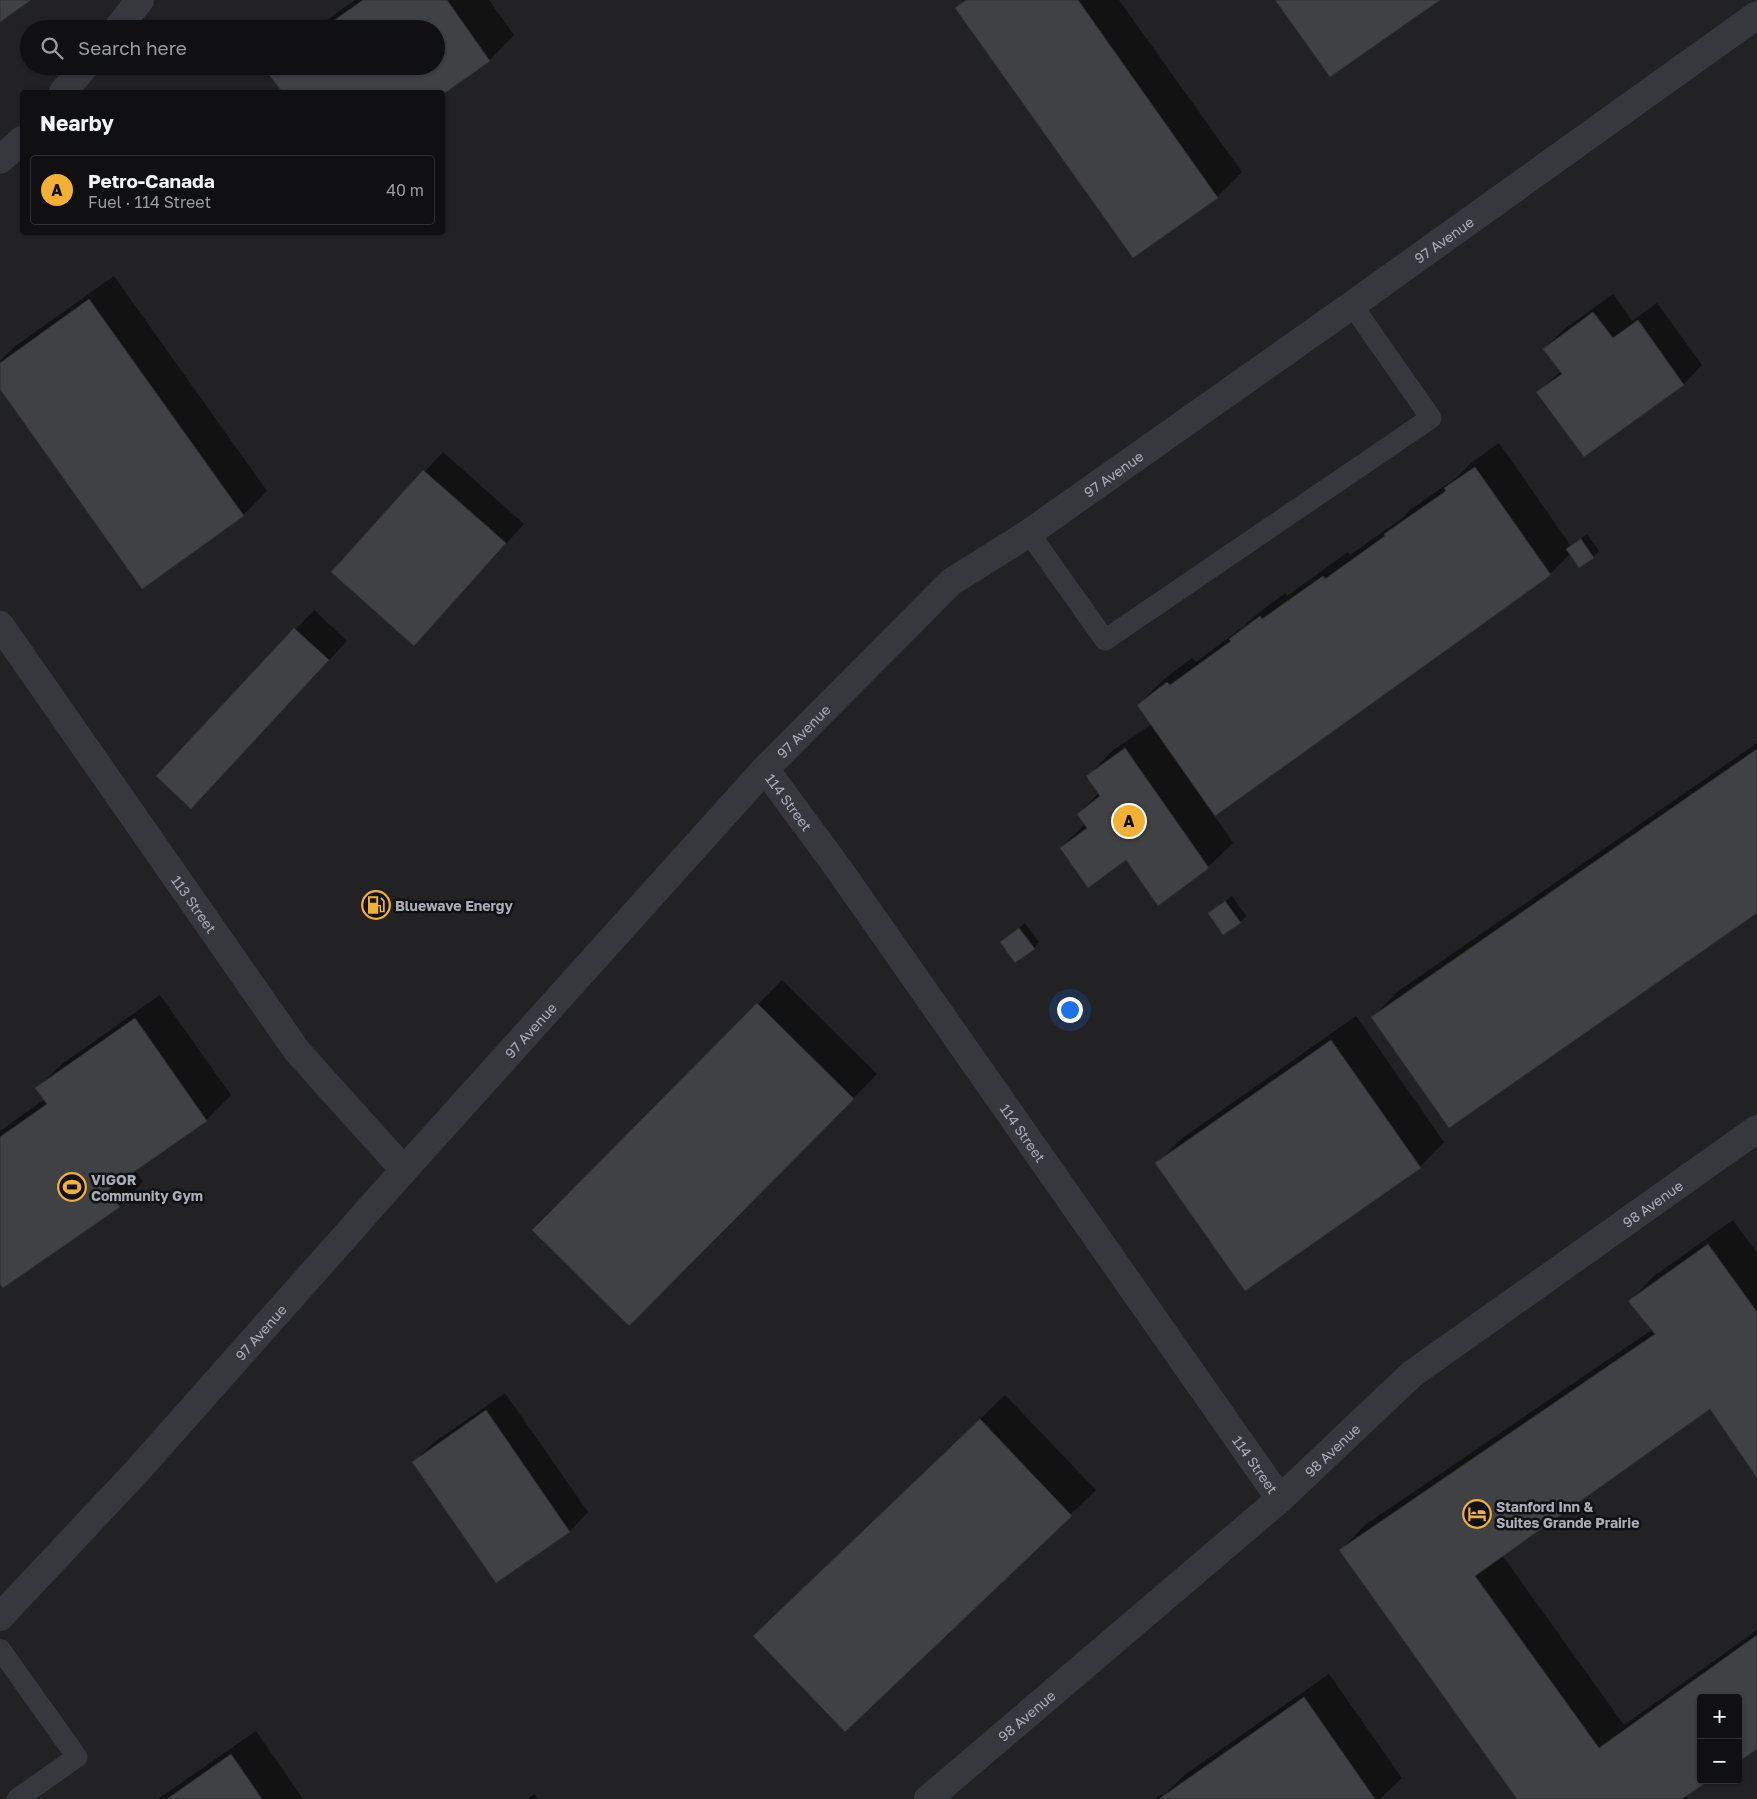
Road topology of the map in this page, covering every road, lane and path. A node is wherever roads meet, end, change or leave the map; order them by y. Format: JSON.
{"nodes":[{"id":1,"x":140,"y":0,"type":"edge"},
{"id":2,"x":1757,"y":15,"type":"edge"},
{"id":3,"x":124,"y":20,"type":"edge"},
{"id":4,"x":77,"y":75,"type":"edge"},
{"id":5,"x":65,"y":90,"type":"edge"},
{"id":6,"x":20,"y":142,"type":"edge"},
{"id":7,"x":0,"y":160,"type":"edge"},
{"id":8,"x":1352,"y":306,"type":"junction"},
{"id":9,"x":1029,"y":533,"type":"junction"},
{"id":10,"x":0,"y":625,"type":"edge"},
{"id":11,"x":765,"y":768,"type":"junction"},
{"id":12,"x":1757,"y":1129,"type":"edge"},
{"id":13,"x":404,"y":1170,"type":"junction"},
{"id":14,"x":1280,"y":1499,"type":"junction"},
{"id":15,"x":0,"y":1617,"type":"edge"},
{"id":16,"x":0,"y":1648,"type":"edge"},
{"id":17,"x":17,"y":1799,"type":"edge"},
{"id":18,"x":928,"y":1799,"type":"edge"}],
"edges":[{"from":1,"to":3,"type":"street"},
{"from":2,"to":8,"type":"street","name":"97 Avenue"},
{"from":4,"to":5,"type":"street"},
{"from":6,"to":7,"type":"street"},
{"from":8,"to":9,"type":"street","name":"97 Avenue"},
{"from":8,"to":9,"type":"lane"},
{"from":9,"to":11,"type":"street","name":"97 Avenue"},
{"from":10,"to":13,"type":"street","name":"113 Street"},
{"from":11,"to":13,"type":"street","name":"97 Avenue"},
{"from":11,"to":14,"type":"street","name":"114 Street"},
{"from":12,"to":14,"type":"street","name":"98 Avenue"},
{"from":13,"to":15,"type":"street","name":"97 Avenue"},
{"from":14,"to":18,"type":"street","name":"98 Avenue"},
{"from":16,"to":17,"type":"lane"}]}
